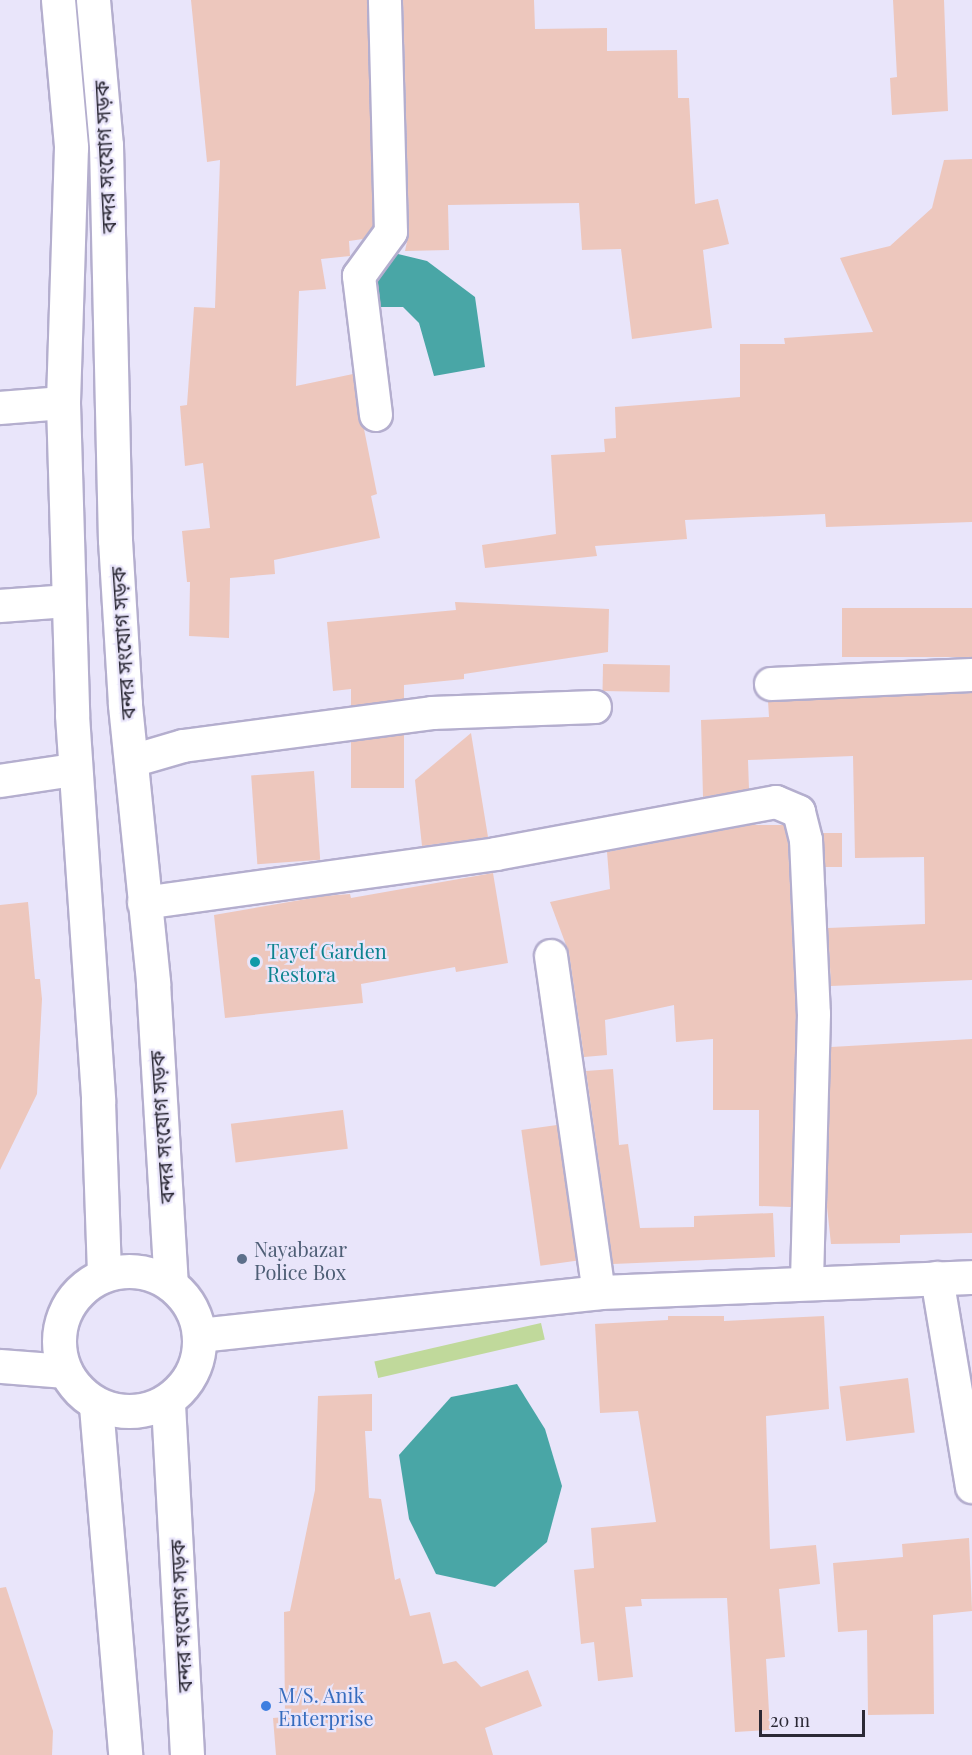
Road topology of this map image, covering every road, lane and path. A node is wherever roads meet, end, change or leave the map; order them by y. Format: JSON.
{"nodes":[{"id":1,"x":58,"y":0,"type":"edge"},
{"id":2,"x":93,"y":0,"type":"edge"},
{"id":3,"x":385,"y":0,"type":"edge"},
{"id":4,"x":63,"y":403,"type":"junction"},
{"id":5,"x":0,"y":408,"type":"edge"},
{"id":6,"x":376,"y":415,"type":"dead end"},
{"id":7,"x":68,"y":601,"type":"junction"},
{"id":8,"x":0,"y":606,"type":"edge"},
{"id":9,"x":972,"y":675,"type":"edge"},
{"id":10,"x":771,"y":684,"type":"dead end"},
{"id":11,"x":596,"y":707,"type":"dead end"},
{"id":12,"x":132,"y":761,"type":"junction"},
{"id":13,"x":74,"y":770,"type":"junction"},
{"id":14,"x":0,"y":780,"type":"edge"},
{"id":15,"x":144,"y":903,"type":"junction"},
{"id":16,"x":551,"y":956,"type":"dead end"},
{"id":17,"x":104,"y":1275,"type":"junction"},
{"id":18,"x":972,"y":1277,"type":"edge"},
{"id":19,"x":937,"y":1278,"type":"junction"},
{"id":20,"x":807,"y":1281,"type":"junction"},
{"id":21,"x":171,"y":1284,"type":"junction"},
{"id":22,"x":599,"y":1293,"type":"junction"},
{"id":23,"x":199,"y":1335,"type":"junction"},
{"id":24,"x":0,"y":1366,"type":"edge"},
{"id":25,"x":65,"y":1371,"type":"junction"},
{"id":26,"x":168,"y":1404,"type":"junction"},
{"id":27,"x":96,"y":1406,"type":"junction"},
{"id":28,"x":972,"y":1487,"type":"edge"},
{"id":29,"x":125,"y":1755,"type":"edge"},
{"id":30,"x":188,"y":1755,"type":"edge"}],
"edges":[{"from":1,"to":4,"type":"main road","name":"বন্দর সংযোগ সড়ক"},
{"from":2,"to":12,"type":"main road","name":"বন্দর সংযোগ সড়ক"},
{"from":3,"to":6,"type":"street"},
{"from":4,"to":5,"type":"street"},
{"from":4,"to":7,"type":"main road","name":"বন্দর সংযোগ সড়ক"},
{"from":7,"to":8,"type":"street"},
{"from":7,"to":13,"type":"main road","name":"বন্দর সংযোগ সড়ক"},
{"from":9,"to":10,"type":"street"},
{"from":11,"to":12,"type":"street"},
{"from":12,"to":15,"type":"main road","name":"বন্দর সংযোগ সড়ক"},
{"from":13,"to":14,"type":"street"},
{"from":13,"to":17,"type":"main road","name":"বন্দর সংযোগ সড়ক"},
{"from":15,"to":20,"type":"street"},
{"from":15,"to":21,"type":"main road","name":"বন্দর সংযোগ সড়ক"},
{"from":16,"to":22,"type":"street"},
{"from":17,"to":21,"type":"main road"},
{"from":17,"to":25,"type":"main road"},
{"from":18,"to":19,"type":"main road"},
{"from":19,"to":20,"type":"main road"},
{"from":19,"to":28,"type":"street"},
{"from":20,"to":22,"type":"main road"},
{"from":21,"to":23,"type":"main road"},
{"from":22,"to":23,"type":"main road"},
{"from":23,"to":26,"type":"main road"},
{"from":24,"to":25,"type":"main road"},
{"from":25,"to":27,"type":"main road"},
{"from":26,"to":27,"type":"main road"},
{"from":26,"to":30,"type":"main road","name":"বন্দর সংযোগ সড়ক"},
{"from":27,"to":29,"type":"main road"}]}
